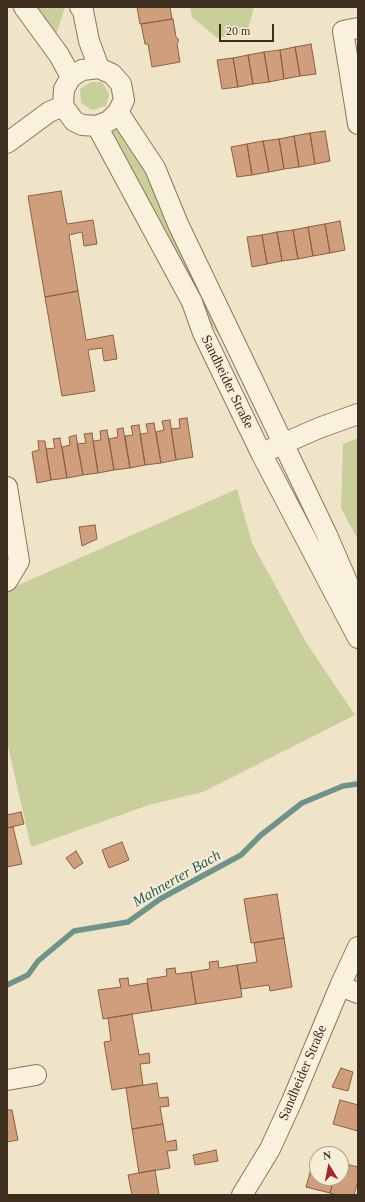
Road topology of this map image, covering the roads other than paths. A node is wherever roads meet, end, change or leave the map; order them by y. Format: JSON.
{"nodes":[{"id":1,"x":24,"y":7,"type":"edge"},
{"id":2,"x":80,"y":7,"type":"edge"},
{"id":3,"x":358,"y":28,"type":"edge"},
{"id":4,"x":99,"y":68,"type":"junction"},
{"id":5,"x":71,"y":77,"type":"junction"},
{"id":6,"x":63,"y":106,"type":"junction"},
{"id":7,"x":118,"y":112,"type":"junction"},
{"id":8,"x":358,"y":124,"type":"edge"},
{"id":9,"x":97,"y":126,"type":"junction"},
{"id":10,"x":7,"y":143,"type":"edge"},
{"id":11,"x":358,"y":414,"type":"edge"},
{"id":12,"x":283,"y":443,"type":"junction"},
{"id":13,"x":261,"y":453,"type":"junction"},
{"id":14,"x":7,"y":487,"type":"edge"},
{"id":15,"x":7,"y":581,"type":"edge"},
{"id":16,"x":358,"y":607,"type":"edge"},
{"id":17,"x":358,"y":638,"type":"edge"},
{"id":18,"x":358,"y":947,"type":"edge"},
{"id":19,"x":349,"y":990,"type":"edge"},
{"id":20,"x":36,"y":1075,"type":"dead end"},
{"id":21,"x":7,"y":1080,"type":"edge"},
{"id":22,"x":244,"y":1194,"type":"edge"}],
"edges":[{"from":1,"to":5,"type":"street"},
{"from":2,"to":4,"type":"street"},
{"from":3,"to":8,"type":"street"},
{"from":4,"to":5,"type":"street"},
{"from":4,"to":7,"type":"street"},
{"from":5,"to":6,"type":"street"},
{"from":6,"to":9,"type":"street"},
{"from":6,"to":10,"type":"street"},
{"from":7,"to":9,"type":"street"},
{"from":7,"to":12,"type":"street","name":"Sandheider Straße"},
{"from":9,"to":13,"type":"street","name":"Sandheider Straße"},
{"from":11,"to":12,"type":"street"},
{"from":12,"to":13,"type":"street"},
{"from":12,"to":16,"type":"street","name":"Sandheider Straße"},
{"from":13,"to":17,"type":"street","name":"Sandheider Straße"},
{"from":14,"to":15,"type":"street"},
{"from":18,"to":19,"type":"street","name":"Sandheider Straße"},
{"from":19,"to":22,"type":"street","name":"Sandheider Straße"},
{"from":20,"to":21,"type":"street"}]}
